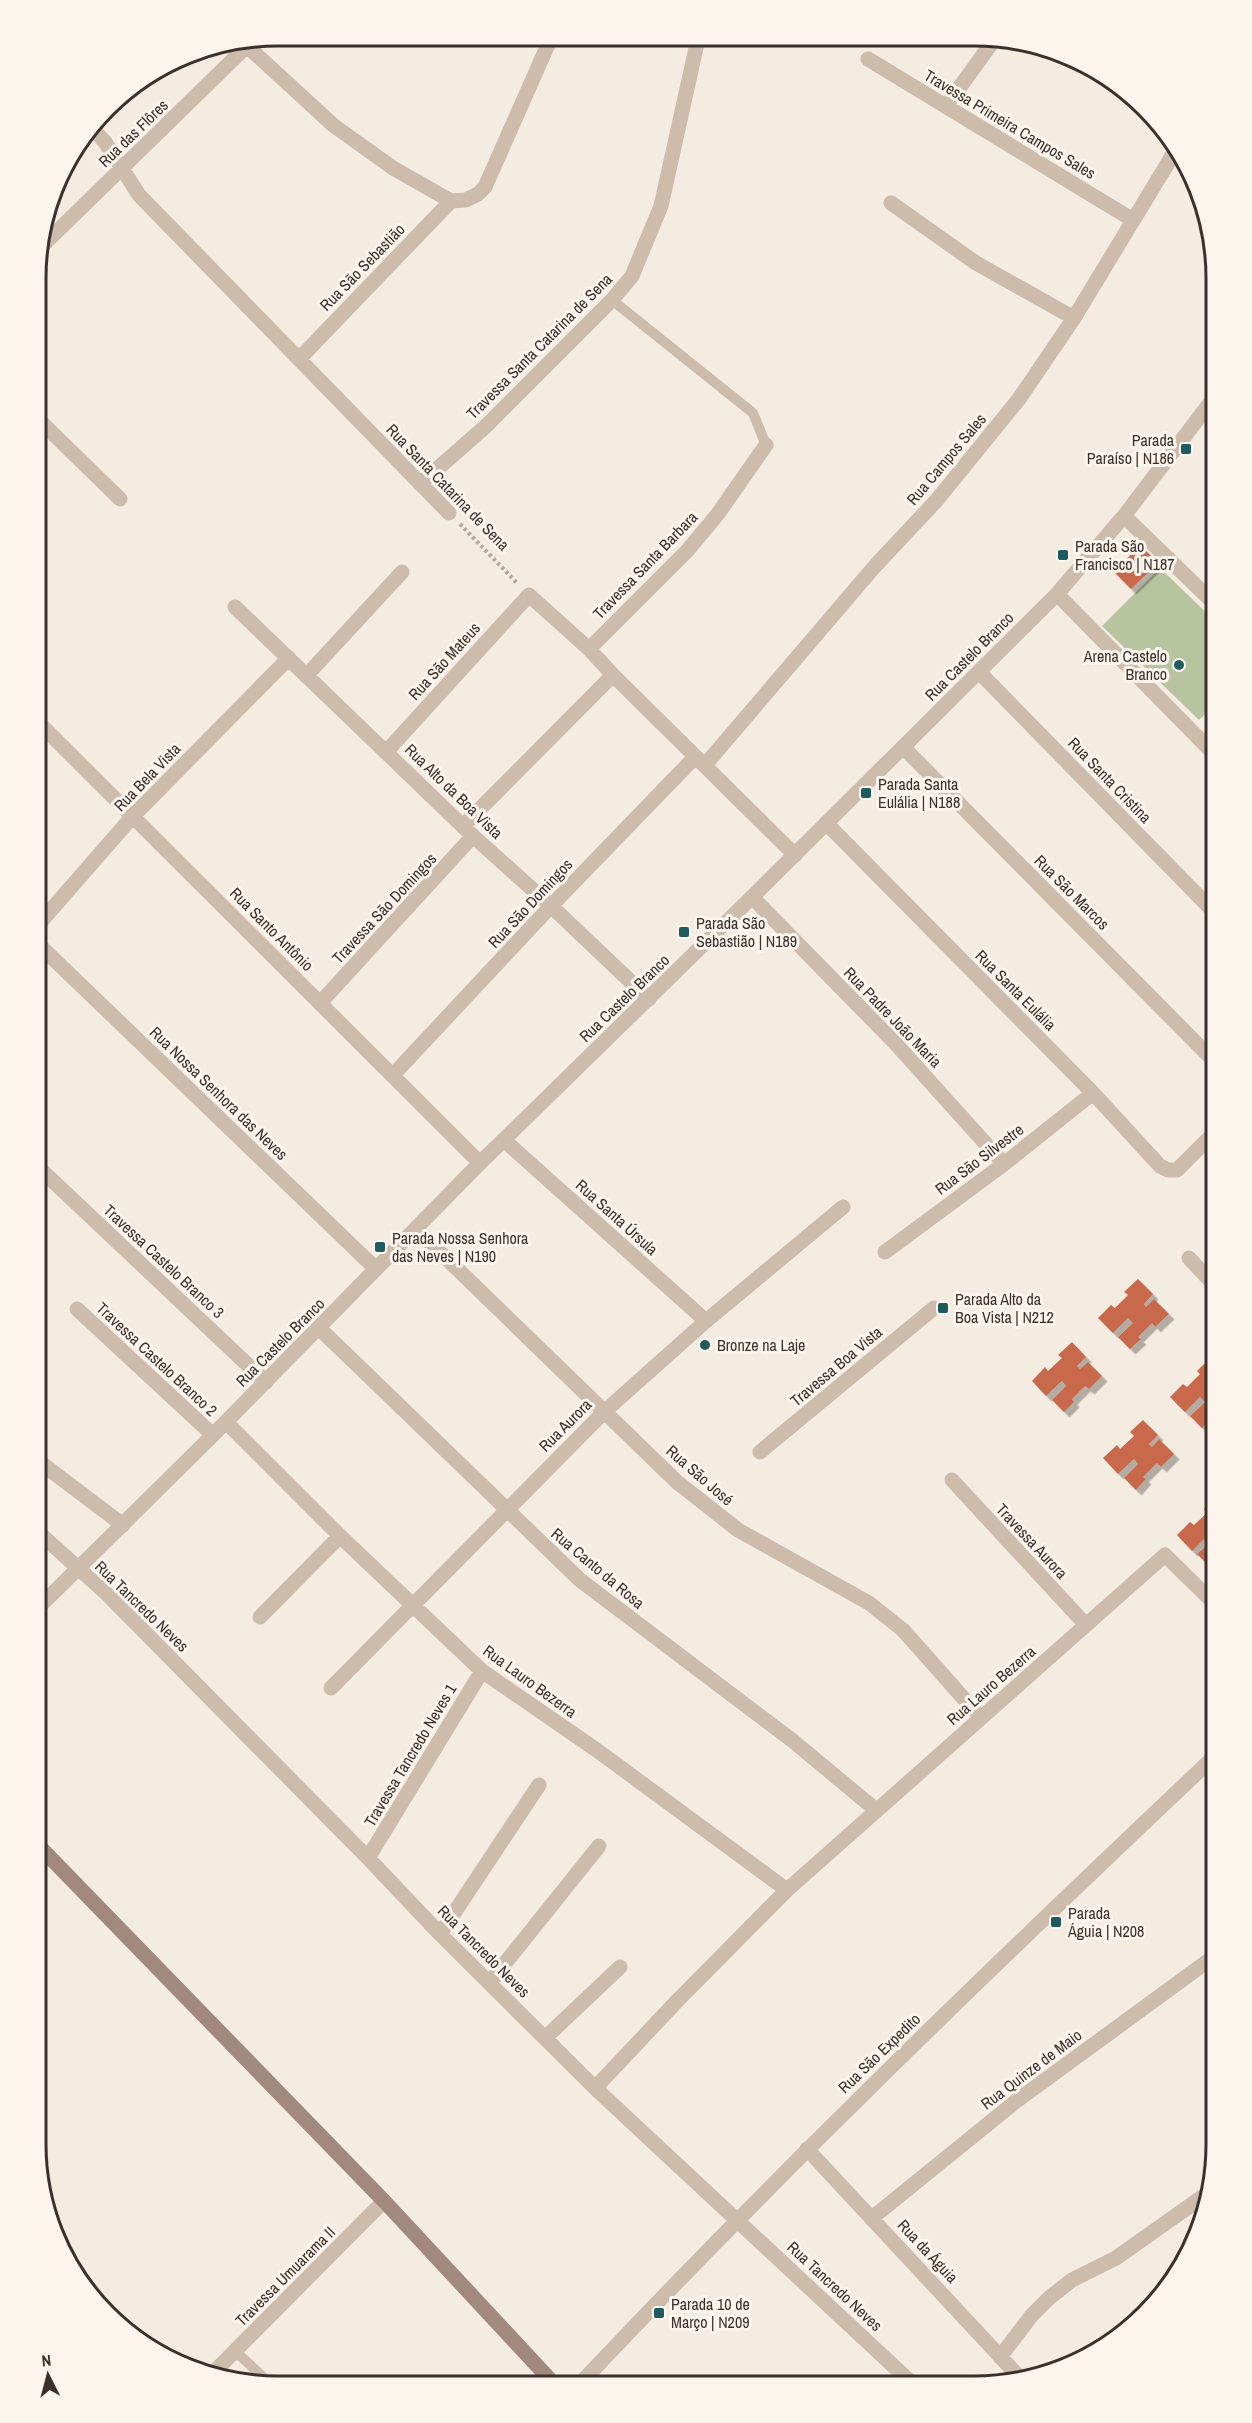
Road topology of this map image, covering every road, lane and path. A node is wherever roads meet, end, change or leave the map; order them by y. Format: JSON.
{"nodes":[{"id":1,"x":547,"y":46,"type":"edge"},
{"id":2,"x":696,"y":46,"type":"edge"},
{"id":3,"x":989,"y":47,"type":"edge"},
{"id":4,"x":247,"y":48,"type":"edge"},
{"id":5,"x":240,"y":50,"type":"edge"},
{"id":6,"x":868,"y":59,"type":"dead end"},
{"id":7,"x":946,"y":106,"type":"junction"},
{"id":8,"x":97,"y":133,"type":"edge"},
{"id":9,"x":1171,"y":158,"type":"edge"},
{"id":10,"x":122,"y":168,"type":"junction"},
{"id":11,"x":451,"y":201,"type":"junction"},
{"id":12,"x":891,"y":203,"type":"dead end"},
{"id":13,"x":1133,"y":220,"type":"junction"},
{"id":14,"x":50,"y":238,"type":"edge"},
{"id":15,"x":612,"y":300,"type":"junction"},
{"id":16,"x":1074,"y":318,"type":"junction"},
{"id":17,"x":300,"y":358,"type":"junction"},
{"id":18,"x":1206,"y":408,"type":"edge"},
{"id":19,"x":46,"y":427,"type":"edge"},
{"id":20,"x":766,"y":445,"type":"joint"},
{"id":21,"x":420,"y":484,"type":"junction"},
{"id":22,"x":120,"y":500,"type":"dead end"},
{"id":23,"x":449,"y":513,"type":"joint"},
{"id":24,"x":1124,"y":516,"type":"junction"},
{"id":25,"x":402,"y":572,"type":"dead end"},
{"id":26,"x":1057,"y":594,"type":"junction"},
{"id":27,"x":529,"y":595,"type":"junction"},
{"id":28,"x":1206,"y":595,"type":"edge"},
{"id":29,"x":235,"y":607,"type":"dead end"},
{"id":30,"x":589,"y":649,"type":"junction"},
{"id":31,"x":289,"y":658,"type":"junction"},
{"id":32,"x":979,"y":672,"type":"junction"},
{"id":33,"x":613,"y":675,"type":"junction"},
{"id":34,"x":306,"y":676,"type":"junction"},
{"id":35,"x":46,"y":730,"type":"edge"},
{"id":36,"x":1206,"y":746,"type":"edge"},
{"id":37,"x":903,"y":747,"type":"junction"},
{"id":38,"x":387,"y":751,"type":"junction"},
{"id":39,"x":700,"y":761,"type":"junction"},
{"id":40,"x":133,"y":816,"type":"junction"},
{"id":41,"x":826,"y":823,"type":"junction"},
{"id":42,"x":468,"y":831,"type":"junction"},
{"id":43,"x":795,"y":855,"type":"junction"},
{"id":44,"x":752,"y":897,"type":"junction"},
{"id":45,"x":1206,"y":904,"type":"edge"},
{"id":46,"x":551,"y":906,"type":"junction"},
{"id":47,"x":46,"y":916,"type":"edge"},
{"id":48,"x":46,"y":952,"type":"edge"},
{"id":49,"x":649,"y":999,"type":"junction"},
{"id":50,"x":320,"y":1003,"type":"junction"},
{"id":51,"x":1206,"y":1053,"type":"edge"},
{"id":52,"x":393,"y":1075,"type":"junction"},
{"id":53,"x":1092,"y":1093,"type":"junction"},
{"id":54,"x":504,"y":1140,"type":"junction"},
{"id":55,"x":1206,"y":1142,"type":"edge"},
{"id":56,"x":480,"y":1163,"type":"junction"},
{"id":57,"x":1004,"y":1164,"type":"junction"},
{"id":58,"x":46,"y":1174,"type":"edge"},
{"id":59,"x":843,"y":1207,"type":"dead end"},
{"id":60,"x":416,"y":1229,"type":"junction"},
{"id":61,"x":885,"y":1252,"type":"dead end"},
{"id":62,"x":1189,"y":1258,"type":"dead end"},
{"id":63,"x":376,"y":1269,"type":"junction"},
{"id":64,"x":1206,"y":1276,"type":"edge"},
{"id":65,"x":934,"y":1308,"type":"dead end"},
{"id":66,"x":77,"y":1309,"type":"dead end"},
{"id":67,"x":705,"y":1321,"type":"junction"},
{"id":68,"x":319,"y":1328,"type":"junction"},
{"id":69,"x":266,"y":1382,"type":"junction"},
{"id":70,"x":605,"y":1411,"type":"junction"},
{"id":71,"x":226,"y":1422,"type":"junction"},
{"id":72,"x":213,"y":1435,"type":"junction"},
{"id":73,"x":760,"y":1452,"type":"dead end"},
{"id":74,"x":46,"y":1467,"type":"edge"},
{"id":75,"x":952,"y":1480,"type":"dead end"},
{"id":76,"x":505,"y":1510,"type":"junction"},
{"id":77,"x":123,"y":1525,"type":"junction"},
{"id":78,"x":340,"y":1536,"type":"junction"},
{"id":79,"x":46,"y":1539,"type":"edge"},
{"id":80,"x":79,"y":1569,"type":"junction"},
{"id":81,"x":1206,"y":1595,"type":"edge"},
{"id":82,"x":46,"y":1600,"type":"edge"},
{"id":83,"x":411,"y":1605,"type":"junction"},
{"id":84,"x":260,"y":1617,"type":"dead end"},
{"id":85,"x":1086,"y":1625,"type":"junction"},
{"id":86,"x":482,"y":1671,"type":"junction"},
{"id":87,"x":331,"y":1688,"type":"dead end"},
{"id":88,"x":981,"y":1718,"type":"junction"},
{"id":89,"x":1206,"y":1764,"type":"edge"},
{"id":90,"x":539,"y":1785,"type":"dead end"},
{"id":91,"x":876,"y":1810,"type":"junction"},
{"id":92,"x":599,"y":1846,"type":"dead end"},
{"id":93,"x":46,"y":1853,"type":"edge"},
{"id":94,"x":368,"y":1858,"type":"junction"},
{"id":95,"x":787,"y":1890,"type":"junction"},
{"id":96,"x":440,"y":1934,"type":"junction"},
{"id":97,"x":1206,"y":1962,"type":"edge"},
{"id":98,"x":620,"y":1967,"type":"dead end"},
{"id":99,"x":490,"y":1982,"type":"junction"},
{"id":100,"x":545,"y":2038,"type":"junction"},
{"id":101,"x":596,"y":2088,"type":"junction"},
{"id":102,"x":807,"y":2149,"type":"junction"},
{"id":103,"x":1199,"y":2199,"type":"edge"},
{"id":104,"x":384,"y":2201,"type":"junction"},
{"id":105,"x":872,"y":2218,"type":"junction"},
{"id":106,"x":737,"y":2220,"type":"junction"},
{"id":107,"x":235,"y":2351,"type":"junction"},
{"id":108,"x":1000,"y":2357,"type":"junction"},
{"id":109,"x":217,"y":2369,"type":"edge"},
{"id":110,"x":1014,"y":2373,"type":"edge"},
{"id":111,"x":262,"y":2376,"type":"edge"},
{"id":112,"x":547,"y":2376,"type":"edge"},
{"id":113,"x":588,"y":2376,"type":"edge"},
{"id":114,"x":904,"y":2376,"type":"edge"}],
"edges":[{"from":1,"to":11,"type":"street"},
{"from":2,"to":15,"type":"street","name":"Travessa Santa Catarina de Sena"},
{"from":3,"to":7,"type":"street"},
{"from":4,"to":11,"type":"street"},
{"from":5,"to":10,"type":"street","name":"Rua das Flôres"},
{"from":6,"to":7,"type":"street","name":"Travessa Primeira Campos Sales"},
{"from":7,"to":13,"type":"street","name":"Travessa Primeira Campos Sales"},
{"from":8,"to":10,"type":"street","name":"Rua Santa Catarina de Sena"},
{"from":9,"to":13,"type":"street","name":"Rua Campos Sales"},
{"from":10,"to":14,"type":"street","name":"Rua das Flôres"},
{"from":10,"to":17,"type":"street","name":"Rua Santa Catarina de Sena"},
{"from":11,"to":17,"type":"street","name":"Rua São Sebastião"},
{"from":12,"to":16,"type":"street"},
{"from":13,"to":16,"type":"street","name":"Rua Campos Sales"},
{"from":15,"to":20,"type":"lane"},
{"from":15,"to":21,"type":"street","name":"Travessa Santa Catarina de Sena"},
{"from":16,"to":39,"type":"street","name":"Rua Campos Sales"},
{"from":17,"to":21,"type":"street","name":"Rua Santa Catarina de Sena"},
{"from":18,"to":24,"type":"street","name":"Rua Castelo Branco"},
{"from":19,"to":22,"type":"street"},
{"from":20,"to":30,"type":"street","name":"Travessa Santa Barbara"},
{"from":21,"to":23,"type":"street","name":"Rua Santa Catarina de Sena"},
{"from":23,"to":27,"type":"path","name":"Rua Santa Catarina de Sena"},
{"from":24,"to":26,"type":"street","name":"Rua Castelo Branco"},
{"from":24,"to":28,"type":"street"},
{"from":25,"to":34,"type":"street"},
{"from":26,"to":32,"type":"street","name":"Rua Castelo Branco"},
{"from":26,"to":36,"type":"street"},
{"from":27,"to":30,"type":"street"},
{"from":27,"to":38,"type":"street","name":"Rua São Mateus"},
{"from":29,"to":31,"type":"street","name":"Rua Alto da Boa Vista"},
{"from":30,"to":33,"type":"street"},
{"from":31,"to":34,"type":"street","name":"Rua Alto da Boa Vista"},
{"from":31,"to":40,"type":"street","name":"Rua Bela Vista"},
{"from":32,"to":37,"type":"street","name":"Rua Castelo Branco"},
{"from":32,"to":45,"type":"street","name":"Rua Santa Cristina"},
{"from":33,"to":39,"type":"street"},
{"from":33,"to":42,"type":"street","name":"Travessa São Domingos"},
{"from":34,"to":38,"type":"street","name":"Rua Alto da Boa Vista"},
{"from":35,"to":40,"type":"street","name":"Rua Santo Antônio"},
{"from":37,"to":41,"type":"street","name":"Rua Castelo Branco"},
{"from":37,"to":51,"type":"street","name":"Rua São Marcos"},
{"from":38,"to":42,"type":"street","name":"Rua Alto da Boa Vista"},
{"from":39,"to":43,"type":"street"},
{"from":39,"to":46,"type":"street","name":"Rua São Domingos"},
{"from":40,"to":47,"type":"street","name":"Rua Bela Vista"},
{"from":40,"to":50,"type":"street","name":"Rua Santo Antônio"},
{"from":41,"to":43,"type":"street","name":"Rua Castelo Branco"},
{"from":41,"to":53,"type":"street","name":"Rua Santa Eulália"},
{"from":42,"to":46,"type":"street","name":"Rua Alto da Boa Vista"},
{"from":42,"to":50,"type":"street","name":"Travessa São Domingos"},
{"from":43,"to":44,"type":"street","name":"Rua Castelo Branco"},
{"from":44,"to":49,"type":"street","name":"Rua Castelo Branco"},
{"from":44,"to":57,"type":"street","name":"Rua Padre João Maria"},
{"from":46,"to":49,"type":"street","name":"Rua Alto da Boa Vista"},
{"from":46,"to":52,"type":"street","name":"Rua São Domingos"},
{"from":48,"to":63,"type":"street","name":"Rua Nossa Senhora das Neves"},
{"from":49,"to":54,"type":"street","name":"Rua Castelo Branco"},
{"from":50,"to":52,"type":"street","name":"Rua Santo Antônio"},
{"from":52,"to":56,"type":"street","name":"Rua Santo Antônio"},
{"from":53,"to":55,"type":"street","name":"Rua Santa Eulália"},
{"from":53,"to":57,"type":"street","name":"Rua São Silvestre"},
{"from":54,"to":56,"type":"street","name":"Rua Castelo Branco"},
{"from":54,"to":67,"type":"street","name":"Rua Santa Úrsula"},
{"from":56,"to":60,"type":"street","name":"Rua Castelo Branco"},
{"from":57,"to":61,"type":"street","name":"Rua São Silvestre"},
{"from":58,"to":69,"type":"street","name":"Travessa Castelo Branco 3"},
{"from":59,"to":67,"type":"street","name":"Rua Aurora"},
{"from":60,"to":63,"type":"street","name":"Rua Castelo Branco"},
{"from":60,"to":70,"type":"street","name":"Rua São José"},
{"from":62,"to":64,"type":"street"},
{"from":63,"to":68,"type":"street","name":"Rua Castelo Branco"},
{"from":65,"to":73,"type":"street","name":"Travessa Boa Vista"},
{"from":66,"to":72,"type":"street","name":"Travessa Castelo Branco 2"},
{"from":67,"to":70,"type":"street","name":"Rua Aurora"},
{"from":68,"to":69,"type":"street","name":"Rua Castelo Branco"},
{"from":68,"to":76,"type":"street","name":"Rua Canto da Rosa"},
{"from":69,"to":71,"type":"street","name":"Rua Castelo Branco"},
{"from":70,"to":76,"type":"street","name":"Rua Aurora"},
{"from":70,"to":88,"type":"street","name":"Rua São José"},
{"from":71,"to":72,"type":"street","name":"Rua Castelo Branco"},
{"from":71,"to":78,"type":"street","name":"Rua Lauro Bezerra"},
{"from":72,"to":77,"type":"street","name":"Rua Castelo Branco"},
{"from":74,"to":77,"type":"street"},
{"from":75,"to":85,"type":"street","name":"Travessa Aurora"},
{"from":76,"to":83,"type":"street","name":"Rua Aurora"},
{"from":76,"to":91,"type":"street","name":"Rua Canto da Rosa"},
{"from":77,"to":80,"type":"street","name":"Rua Castelo Branco"},
{"from":78,"to":83,"type":"street","name":"Rua Lauro Bezerra"},
{"from":78,"to":84,"type":"street"},
{"from":79,"to":80,"type":"street","name":"Rua Tancredo Neves"},
{"from":80,"to":82,"type":"street","name":"Rua Castelo Branco"},
{"from":80,"to":94,"type":"street","name":"Rua Tancredo Neves"},
{"from":81,"to":85,"type":"street","name":"Rua Lauro Bezerra"},
{"from":83,"to":86,"type":"street","name":"Rua Lauro Bezerra"},
{"from":83,"to":87,"type":"street","name":"Rua Aurora"},
{"from":85,"to":88,"type":"street","name":"Rua Lauro Bezerra"},
{"from":86,"to":94,"type":"street","name":"Travessa Tancredo Neves 1"},
{"from":86,"to":95,"type":"street","name":"Rua Lauro Bezerra"},
{"from":88,"to":91,"type":"street","name":"Rua Lauro Bezerra"},
{"from":89,"to":102,"type":"street","name":"Rua São Expedito"},
{"from":90,"to":96,"type":"street"},
{"from":91,"to":95,"type":"street","name":"Rua Lauro Bezerra"},
{"from":92,"to":99,"type":"street"},
{"from":93,"to":104,"type":"main road"},
{"from":94,"to":96,"type":"street","name":"Rua Tancredo Neves"},
{"from":95,"to":101,"type":"street","name":"Rua Lauro Bezerra"},
{"from":96,"to":99,"type":"street","name":"Rua Tancredo Neves"},
{"from":97,"to":105,"type":"street","name":"Rua Quinze de Maio"},
{"from":98,"to":100,"type":"street"},
{"from":99,"to":100,"type":"street","name":"Rua Tancredo Neves"},
{"from":100,"to":101,"type":"street","name":"Rua Tancredo Neves"},
{"from":101,"to":106,"type":"street","name":"Rua Tancredo Neves"},
{"from":102,"to":105,"type":"street","name":"Rua da Águia"},
{"from":102,"to":106,"type":"street","name":"Rua São Expedito"},
{"from":103,"to":108,"type":"street"},
{"from":104,"to":107,"type":"street","name":"Travessa Umuarama II"},
{"from":104,"to":112,"type":"main road"},
{"from":105,"to":108,"type":"street","name":"Rua da Águia"},
{"from":106,"to":113,"type":"street","name":"Rua São Expedito"},
{"from":106,"to":114,"type":"street","name":"Rua Tancredo Neves"},
{"from":107,"to":109,"type":"street","name":"Travessa Umuarama II"},
{"from":107,"to":111,"type":"lane"},
{"from":108,"to":110,"type":"street","name":"Rua da Águia"}]}
